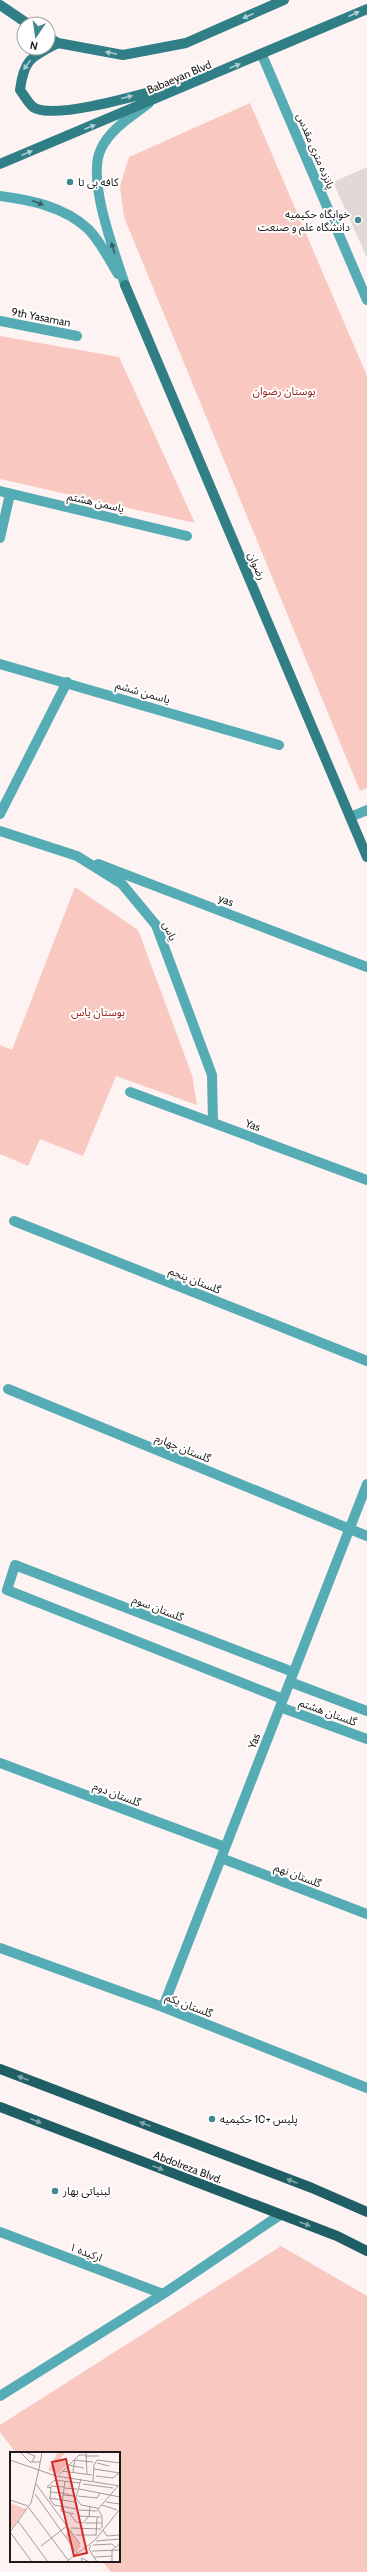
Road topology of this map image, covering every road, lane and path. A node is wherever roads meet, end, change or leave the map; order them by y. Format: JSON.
{"nodes":[{"id":1,"x":284,"y":0,"type":"edge"},
{"id":2,"x":0,"y":5,"type":"edge"},
{"id":3,"x":367,"y":9,"type":"edge"},
{"id":4,"x":16,"y":16,"type":"edge"},
{"id":5,"x":58,"y":44,"type":"joint"},
{"id":6,"x":262,"y":55,"type":"junction"},
{"id":7,"x":215,"y":75,"type":"junction"},
{"id":8,"x":152,"y":101,"type":"junction"},
{"id":9,"x":0,"y":164,"type":"edge"},
{"id":10,"x":0,"y":196,"type":"edge"},
{"id":11,"x":125,"y":285,"type":"junction"},
{"id":12,"x":367,"y":300,"type":"edge"},
{"id":13,"x":0,"y":321,"type":"edge"},
{"id":14,"x":77,"y":336,"type":"dead end"},
{"id":15,"x":5,"y":492,"type":"edge"},
{"id":16,"x":187,"y":536,"type":"dead end"},
{"id":17,"x":0,"y":538,"type":"edge"},
{"id":18,"x":0,"y":664,"type":"edge"},
{"id":19,"x":67,"y":682,"type":"junction"},
{"id":20,"x":279,"y":744,"type":"dead end"},
{"id":21,"x":367,"y":810,"type":"edge"},
{"id":22,"x":0,"y":814,"type":"edge"},
{"id":23,"x":350,"y":817,"type":"junction"},
{"id":24,"x":0,"y":831,"type":"edge"},
{"id":25,"x":77,"y":856,"type":"junction"},
{"id":26,"x":367,"y":857,"type":"edge"},
{"id":27,"x":367,"y":967,"type":"edge"},
{"id":28,"x":130,"y":1092,"type":"dead end"},
{"id":29,"x":213,"y":1123,"type":"junction"},
{"id":30,"x":367,"y":1180,"type":"edge"},
{"id":31,"x":14,"y":1221,"type":"dead end"},
{"id":32,"x":367,"y":1361,"type":"edge"},
{"id":33,"x":8,"y":1389,"type":"dead end"},
{"id":34,"x":367,"y":1484,"type":"edge"},
{"id":35,"x":349,"y":1529,"type":"junction"},
{"id":36,"x":367,"y":1536,"type":"edge"},
{"id":37,"x":293,"y":1672,"type":"junction"},
{"id":38,"x":290,"y":1682,"type":"junction"},
{"id":39,"x":281,"y":1703,"type":"junction"},
{"id":40,"x":367,"y":1711,"type":"edge"},
{"id":41,"x":367,"y":1739,"type":"edge"},
{"id":42,"x":0,"y":1762,"type":"edge"},
{"id":43,"x":225,"y":1847,"type":"junction"},
{"id":44,"x":221,"y":1858,"type":"junction"},
{"id":45,"x":367,"y":1914,"type":"edge"},
{"id":46,"x":0,"y":1948,"type":"edge"},
{"id":47,"x":162,"y":2007,"type":"junction"},
{"id":48,"x":0,"y":2069,"type":"edge"},
{"id":49,"x":367,"y":2088,"type":"edge"},
{"id":50,"x":0,"y":2107,"type":"edge"},
{"id":51,"x":367,"y":2212,"type":"edge"},
{"id":52,"x":280,"y":2215,"type":"junction"},
{"id":53,"x":0,"y":2232,"type":"edge"},
{"id":54,"x":367,"y":2251,"type":"edge"},
{"id":55,"x":163,"y":2294,"type":"junction"},
{"id":56,"x":0,"y":2396,"type":"edge"}],
"edges":[{"from":1,"to":5,"type":"main road","one_way":true},
{"from":2,"to":4,"type":"main road"},
{"from":6,"to":3,"type":"main road","name":"Babaeyan Blvd","one_way":true},
{"from":5,"to":7,"type":"main road","one_way":true},
{"from":7,"to":6,"type":"main road","name":"Babaeyan Blvd","one_way":true},
{"from":6,"to":12,"type":"street","name":"پانزده متری مقدس"},
{"from":7,"to":8,"type":"main road","name":"Babaeyan Blvd"},
{"from":9,"to":8,"type":"main road","name":"Babaeyan Blvd","one_way":true},
{"from":11,"to":8,"type":"street","one_way":true},
{"from":10,"to":11,"type":"street","one_way":true},
{"from":11,"to":23,"type":"main road","name":"رضوان"},
{"from":13,"to":14,"type":"street","name":"9th Yasaman"},
{"from":15,"to":16,"type":"street","name":"یاسمن هشتم"},
{"from":15,"to":17,"type":"street"},
{"from":18,"to":19,"type":"street","name":"یاسمن ششم"},
{"from":19,"to":20,"type":"street","name":"یاسمن ششم"},
{"from":19,"to":22,"type":"street"},
{"from":21,"to":23,"type":"street"},
{"from":23,"to":26,"type":"main road","name":"رضوان"},
{"from":24,"to":25,"type":"street","name":"یاس"},
{"from":25,"to":27,"type":"street","name":"yas"},
{"from":25,"to":29,"type":"street","name":"یاس"},
{"from":28,"to":29,"type":"street","name":"Yas"},
{"from":29,"to":30,"type":"street","name":"Yas"},
{"from":31,"to":32,"type":"street","name":"گلستان پنجم"},
{"from":33,"to":35,"type":"street","name":"گلستان چهارم"},
{"from":34,"to":35,"type":"street","name":"Yas"},
{"from":35,"to":36,"type":"street","name":"گلستان چهارم"},
{"from":35,"to":37,"type":"street","name":"Yas"},
{"from":37,"to":38,"type":"street","name":"Yas"},
{"from":37,"to":39,"type":"street","name":"گلستان سوم"},
{"from":38,"to":39,"type":"street","name":"Yas"},
{"from":38,"to":40,"type":"street","name":"گلستان هشتم"},
{"from":39,"to":41,"type":"street","name":"گلستان هشتم"},
{"from":39,"to":43,"type":"street","name":"Yas"},
{"from":42,"to":43,"type":"street","name":"گلستان دوم"},
{"from":43,"to":44,"type":"street","name":"Yas"},
{"from":44,"to":45,"type":"street","name":"گلستان نهم"},
{"from":44,"to":47,"type":"street","name":"Yas"},
{"from":46,"to":47,"type":"street","name":"گلستان یکم"},
{"from":47,"to":49,"type":"street","name":"گلستان یکم"},
{"from":51,"to":48,"type":"main road","one_way":true},
{"from":50,"to":52,"type":"main road","name":"Abdolreza Blvd.","one_way":true},
{"from":52,"to":54,"type":"main road","name":"Abdolreza Blvd.","one_way":true},
{"from":52,"to":55,"type":"street"},
{"from":53,"to":55,"type":"street","name":"ارکیده ۱"},
{"from":55,"to":56,"type":"street"}]}
